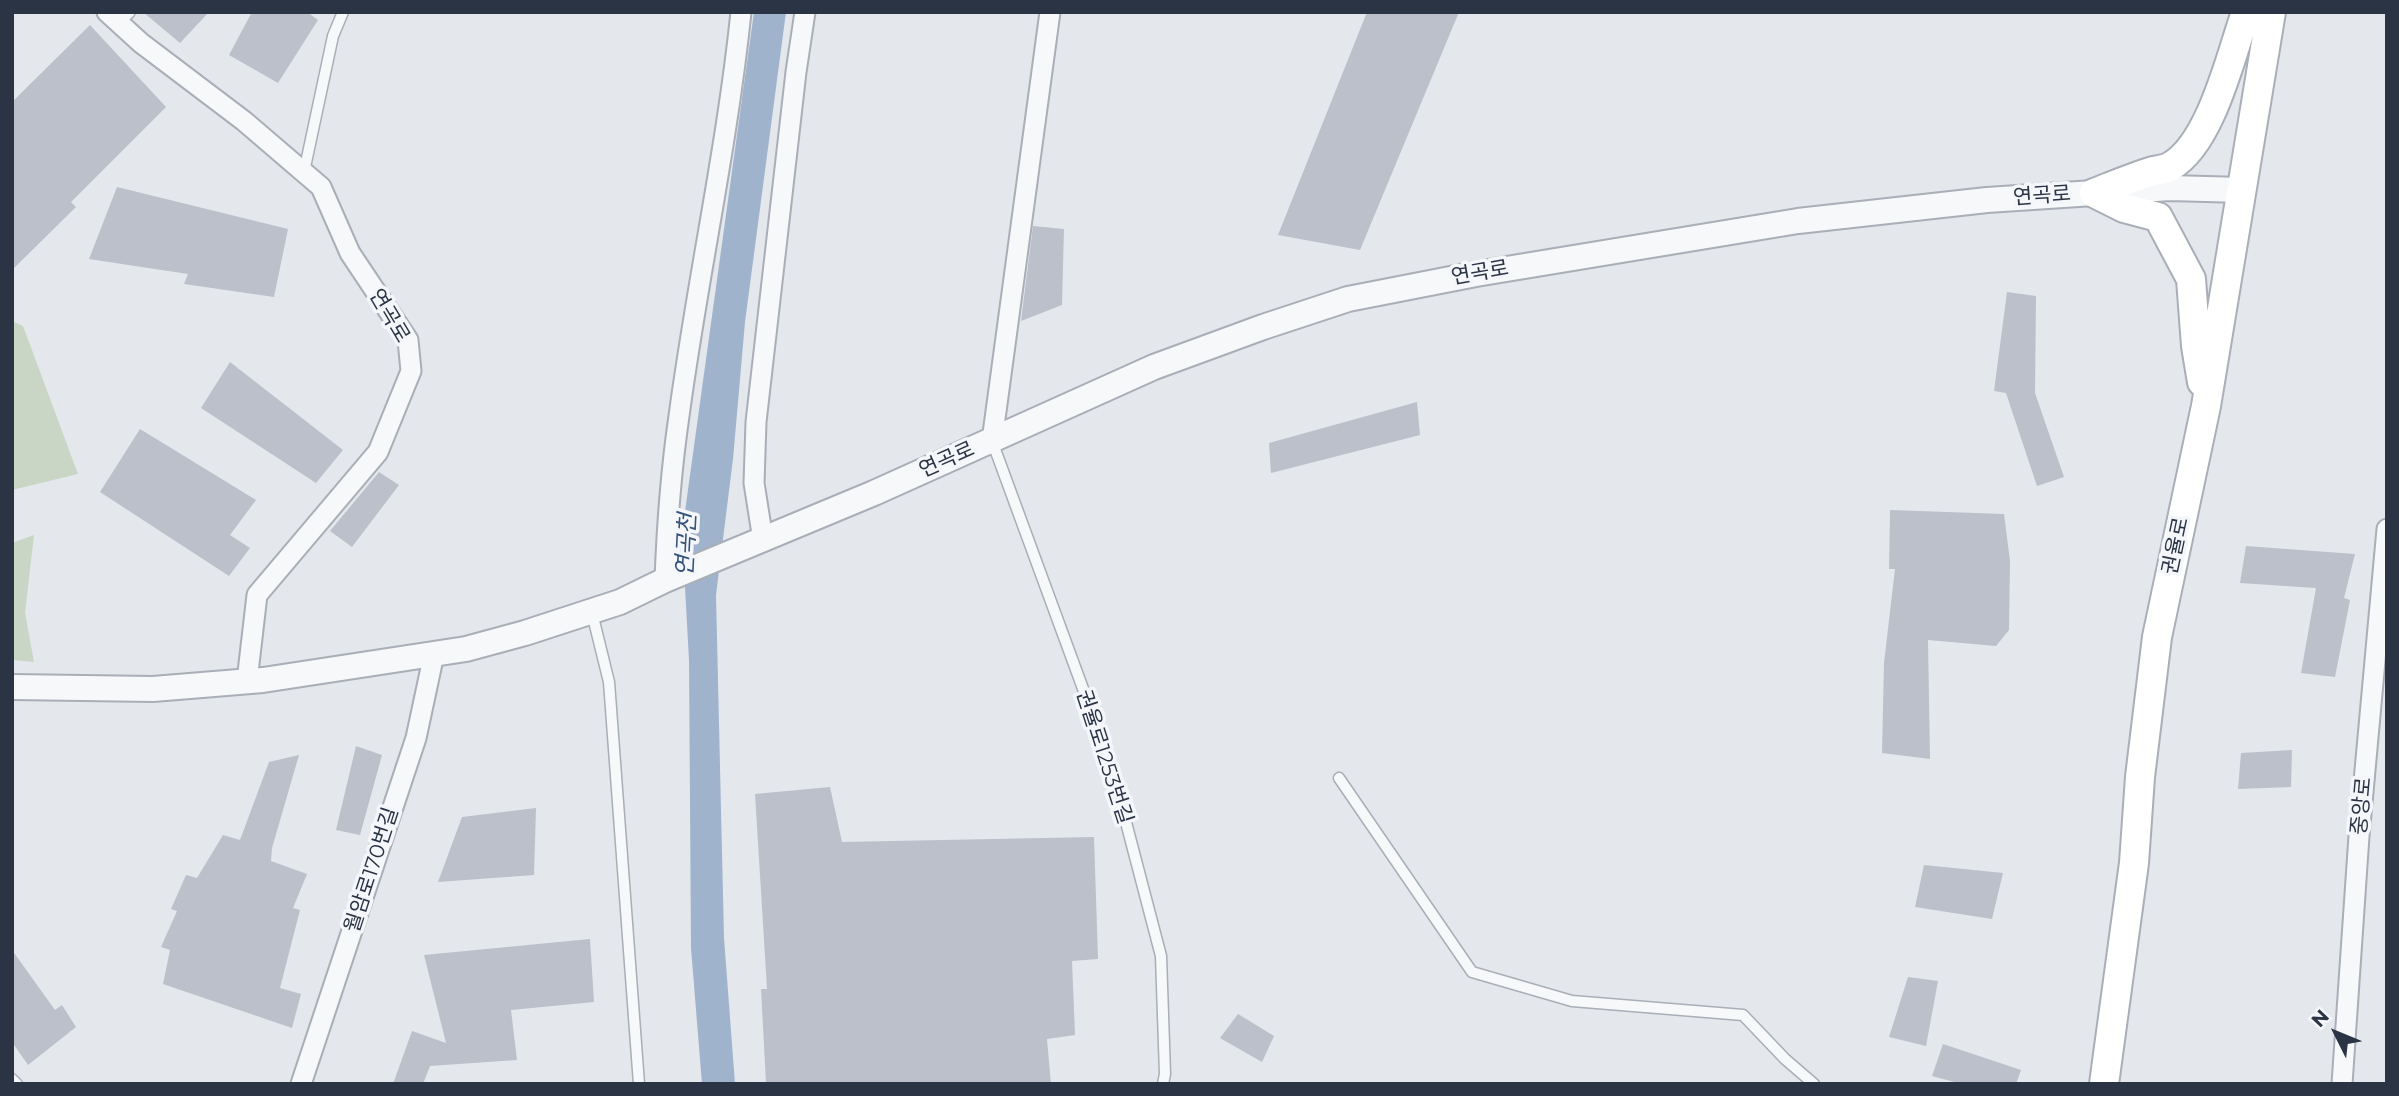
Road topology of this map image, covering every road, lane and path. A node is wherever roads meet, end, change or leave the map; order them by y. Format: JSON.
{"nodes":[{"id":1,"x":343,"y":12,"type":"edge"},
{"id":2,"x":741,"y":12,"type":"edge"},
{"id":3,"x":805,"y":12,"type":"edge"},
{"id":4,"x":1050,"y":12,"type":"edge"},
{"id":5,"x":2246,"y":12,"type":"edge"},
{"id":6,"x":2270,"y":12,"type":"edge"},
{"id":7,"x":119,"y":16,"type":"edge"},
{"id":8,"x":304,"y":172,"type":"junction"},
{"id":9,"x":2242,"y":190,"type":"junction"},
{"id":10,"x":2094,"y":193,"type":"junction"},
{"id":11,"x":2206,"y":406,"type":"junction"},
{"id":12,"x":992,"y":441,"type":"junction"},
{"id":13,"x":2387,"y":529,"type":"edge"},
{"id":14,"x":763,"y":540,"type":"junction"},
{"id":15,"x":665,"y":580,"type":"junction"},
{"id":16,"x":592,"y":613,"type":"junction"},
{"id":17,"x":434,"y":654,"type":"junction"},
{"id":18,"x":247,"y":681,"type":"junction"},
{"id":19,"x":12,"y":687,"type":"edge"},
{"id":20,"x":1339,"y":778,"type":"dead end"},
{"id":21,"x":12,"y":1079,"type":"edge"},
{"id":22,"x":17,"y":1084,"type":"edge"},
{"id":23,"x":301,"y":1084,"type":"edge"},
{"id":24,"x":639,"y":1084,"type":"edge"},
{"id":25,"x":1163,"y":1084,"type":"edge"},
{"id":26,"x":1814,"y":1084,"type":"edge"},
{"id":27,"x":2104,"y":1084,"type":"edge"},
{"id":28,"x":2342,"y":1084,"type":"edge"}],
"edges":[{"from":1,"to":8,"type":"lane"},
{"from":2,"to":15,"type":"street"},
{"from":3,"to":14,"type":"street"},
{"from":4,"to":12,"type":"street"},
{"from":5,"to":10,"type":"main road"},
{"from":6,"to":9,"type":"main road","name":"권율로"},
{"from":7,"to":8,"type":"street","name":"연곡로"},
{"from":8,"to":18,"type":"street","name":"연곡로"},
{"from":9,"to":10,"type":"street","name":"연곡로"},
{"from":9,"to":11,"type":"main road","name":"권율로"},
{"from":10,"to":11,"type":"main road"},
{"from":10,"to":12,"type":"street","name":"연곡로"},
{"from":11,"to":27,"type":"main road","name":"권율로"},
{"from":12,"to":14,"type":"street","name":"연곡로"},
{"from":12,"to":25,"type":"lane","name":"권율로1253번길"},
{"from":13,"to":28,"type":"street","name":"중앙로"},
{"from":14,"to":15,"type":"street","name":"연곡로"},
{"from":15,"to":16,"type":"street"},
{"from":16,"to":17,"type":"street"},
{"from":16,"to":24,"type":"lane"},
{"from":17,"to":18,"type":"street"},
{"from":17,"to":23,"type":"street","name":"월암로170번길"},
{"from":18,"to":19,"type":"street"},
{"from":20,"to":26,"type":"lane"},
{"from":21,"to":22,"type":"lane"}]}
